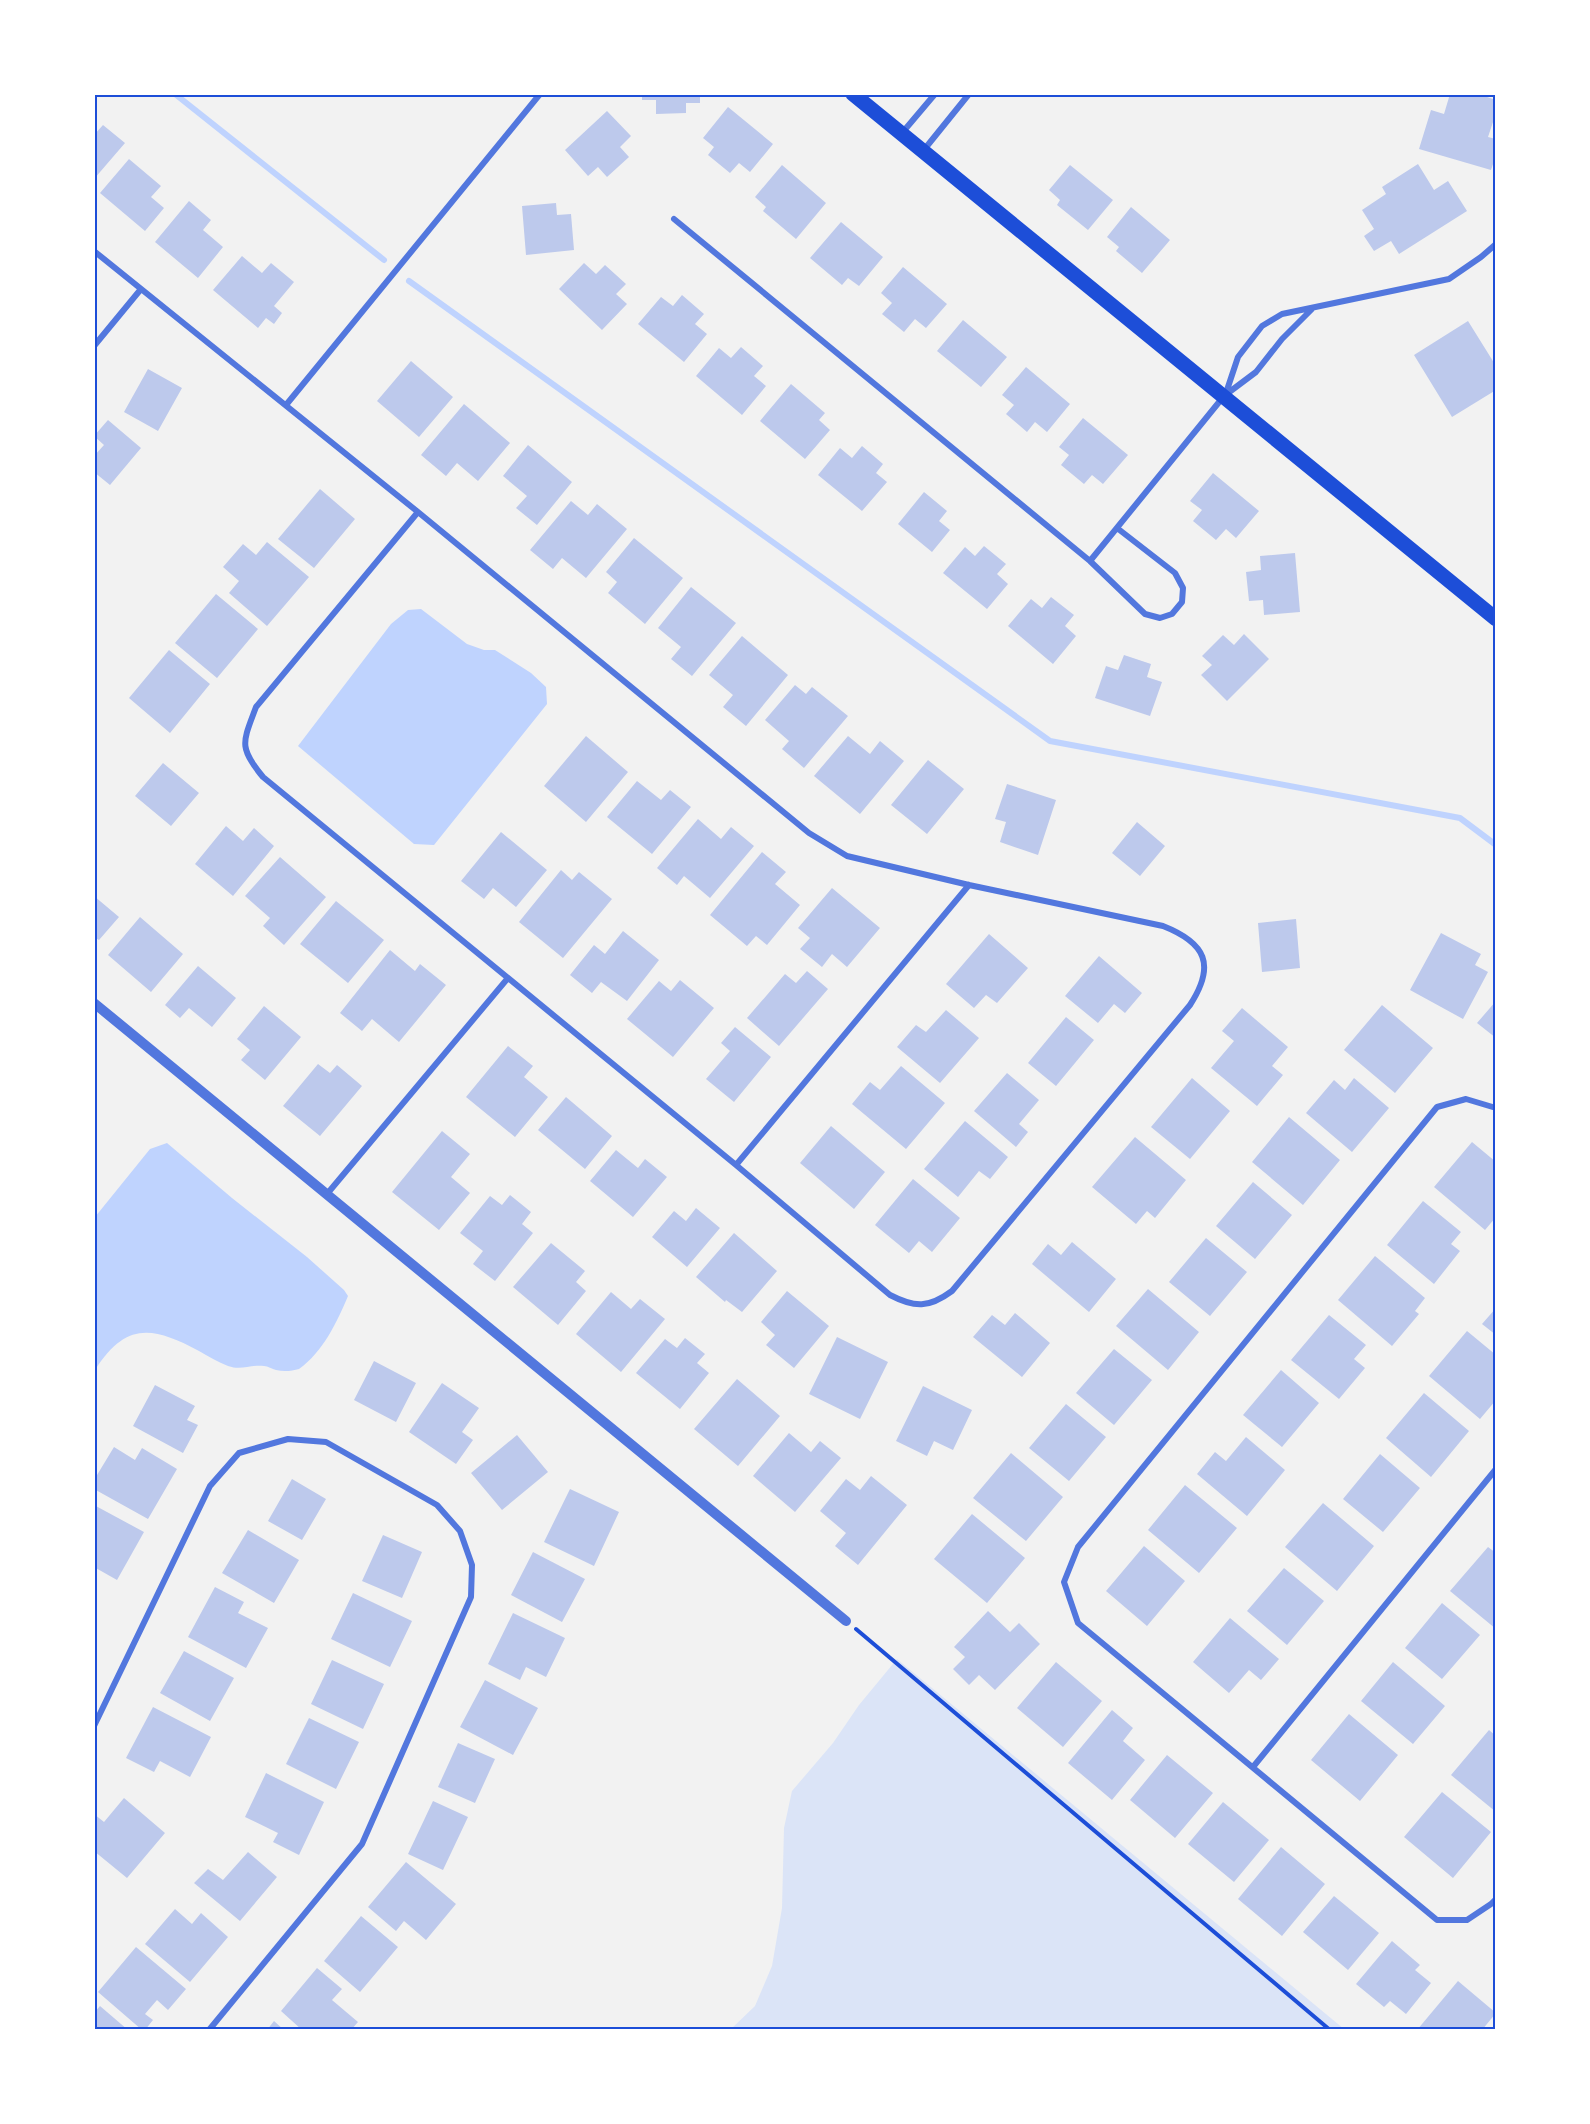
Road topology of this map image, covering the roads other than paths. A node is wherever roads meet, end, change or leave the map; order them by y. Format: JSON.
{"nodes":[{"id":1,"x":540,"y":94,"type":"edge"},
{"id":2,"x":853,"y":94,"type":"edge"},
{"id":3,"x":934,"y":94,"type":"edge"},
{"id":4,"x":969,"y":94,"type":"edge"},
{"id":5,"x":901,"y":134,"type":"junction"},
{"id":6,"x":923,"y":152,"type":"junction"},
{"id":7,"x":674,"y":219,"type":"dead end"},
{"id":8,"x":1496,"y":244,"type":"edge"},
{"id":9,"x":94,"y":251,"type":"edge"},
{"id":10,"x":141,"y":290,"type":"junction"},
{"id":11,"x":1312,"y":309,"type":"junction"},
{"id":12,"x":94,"y":346,"type":"edge"},
{"id":13,"x":1224,"y":396,"type":"junction"},
{"id":14,"x":286,"y":405,"type":"junction"},
{"id":15,"x":418,"y":512,"type":"junction"},
{"id":16,"x":1117,"y":528,"type":"junction"},
{"id":17,"x":1090,"y":561,"type":"junction"},
{"id":18,"x":1496,"y":619,"type":"edge"},
{"id":19,"x":969,"y":885,"type":"junction"},
{"id":20,"x":508,"y":978,"type":"junction"},
{"id":21,"x":94,"y":1003,"type":"edge"},
{"id":22,"x":1496,"y":1108,"type":"edge"},
{"id":23,"x":736,"y":1165,"type":"junction"},
{"id":24,"x":327,"y":1194,"type":"junction"},
{"id":25,"x":1496,"y":1469,"type":"edge"},
{"id":26,"x":846,"y":1621,"type":"road end"},
{"id":27,"x":94,"y":1726,"type":"edge"},
{"id":28,"x":1253,"y":1767,"type":"junction"},
{"id":29,"x":1496,"y":1899,"type":"edge"},
{"id":30,"x":209,"y":2030,"type":"edge"}],
"edges":[{"from":1,"to":14,"type":"street"},
{"from":2,"to":5,"type":"main road"},
{"from":3,"to":5,"type":"street"},
{"from":4,"to":6,"type":"street"},
{"from":5,"to":6,"type":"main road"},
{"from":6,"to":13,"type":"main road"},
{"from":7,"to":17,"type":"street"},
{"from":8,"to":11,"type":"street"},
{"from":9,"to":10,"type":"street"},
{"from":10,"to":12,"type":"street"},
{"from":10,"to":14,"type":"street"},
{"from":11,"to":13,"type":"street"},
{"from":11,"to":13,"type":"street"},
{"from":13,"to":16,"type":"street"},
{"from":13,"to":18,"type":"main road"},
{"from":14,"to":15,"type":"street"},
{"from":15,"to":19,"type":"street"},
{"from":15,"to":20,"type":"street"},
{"from":16,"to":17,"type":"street"},
{"from":16,"to":17,"type":"street"},
{"from":19,"to":23,"type":"street"},
{"from":19,"to":23,"type":"street"},
{"from":20,"to":23,"type":"street"},
{"from":20,"to":24,"type":"street"},
{"from":21,"to":24,"type":"street"},
{"from":22,"to":28,"type":"street"},
{"from":24,"to":26,"type":"street"},
{"from":25,"to":28,"type":"street"},
{"from":27,"to":30,"type":"street"},
{"from":28,"to":29,"type":"street"}]}
